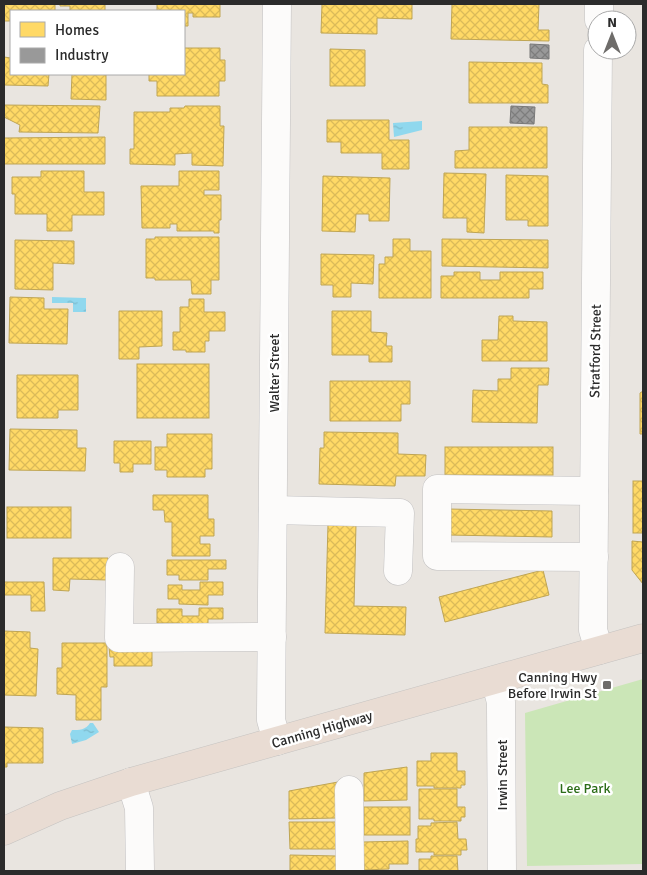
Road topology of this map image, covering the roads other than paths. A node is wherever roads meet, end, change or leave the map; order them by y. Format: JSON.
{"nodes":[{"id":1,"x":277,"y":4,"type":"edge"},
{"id":2,"x":598,"y":60,"type":"edge"},
{"id":3,"x":594,"y":491,"type":"junction"},
{"id":4,"x":273,"y":510,"type":"junction"},
{"id":5,"x":594,"y":556,"type":"junction"},
{"id":6,"x":120,"y":567,"type":"dead end"},
{"id":7,"x":398,"y":571,"type":"dead end"},
{"id":8,"x":272,"y":637,"type":"junction"},
{"id":9,"x":643,"y":638,"type":"edge"},
{"id":10,"x":599,"y":650,"type":"junction"},
{"id":11,"x":495,"y":680,"type":"junction"},
{"id":12,"x":277,"y":742,"type":"junction"},
{"id":13,"x":131,"y":782,"type":"junction"},
{"id":14,"x":349,"y":790,"type":"dead end"},
{"id":15,"x":4,"y":831,"type":"edge"},
{"id":16,"x":140,"y":871,"type":"edge"},
{"id":17,"x":350,"y":871,"type":"edge"},
{"id":18,"x":502,"y":871,"type":"edge"}],
"edges":[{"from":1,"to":4,"type":"street","name":"Walter Street"},
{"from":2,"to":3,"type":"street","name":"Stratford Street"},
{"from":3,"to":5,"type":"street","name":"Stratford Street"},
{"from":3,"to":5,"type":"street"},
{"from":4,"to":7,"type":"street"},
{"from":4,"to":8,"type":"street","name":"Walter Street"},
{"from":5,"to":10,"type":"street","name":"Stratford Street"},
{"from":6,"to":8,"type":"street"},
{"from":8,"to":12,"type":"street","name":"Walter Street"},
{"from":9,"to":10,"type":"highway","name":"Canning Highway"},
{"from":10,"to":11,"type":"highway","name":"Canning Highway"},
{"from":11,"to":12,"type":"highway","name":"Canning Highway"},
{"from":11,"to":18,"type":"street","name":"Irwin Street"},
{"from":12,"to":13,"type":"highway","name":"Canning Highway"},
{"from":13,"to":15,"type":"highway","name":"Canning Highway"},
{"from":13,"to":16,"type":"street"},
{"from":14,"to":17,"type":"street"}]}
